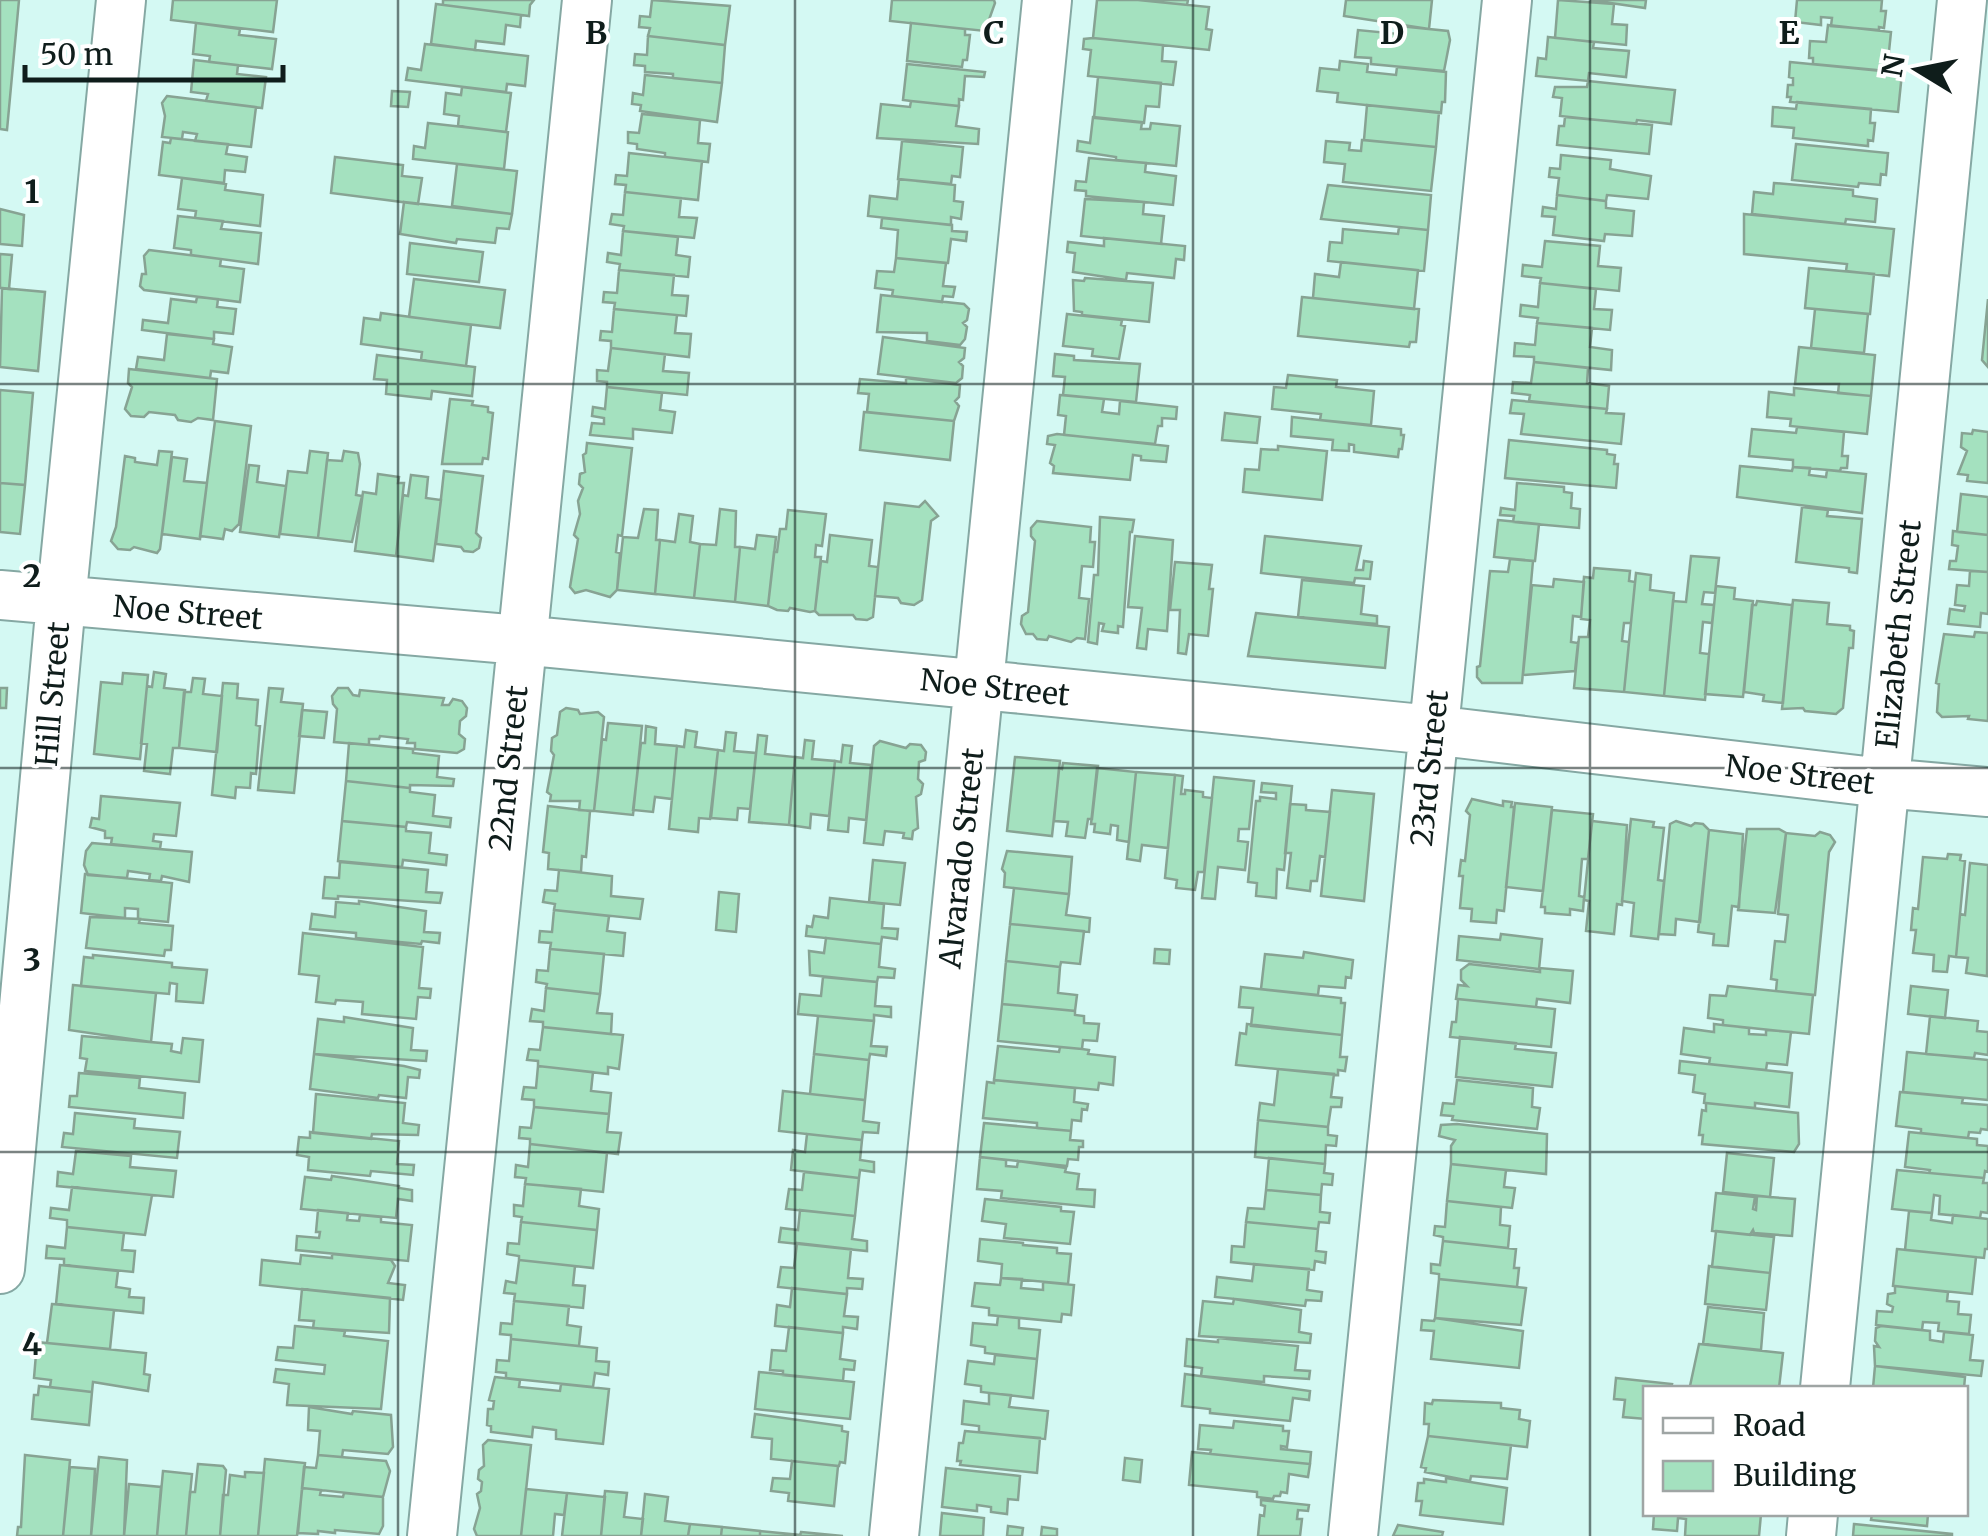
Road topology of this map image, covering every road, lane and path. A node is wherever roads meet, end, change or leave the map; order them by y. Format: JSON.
{"nodes":[{"id":1,"x":121,"y":0,"type":"edge"},
{"id":2,"x":588,"y":0,"type":"edge"},
{"id":3,"x":1046,"y":0,"type":"edge"},
{"id":4,"x":1507,"y":0,"type":"edge"},
{"id":5,"x":1962,"y":0,"type":"edge"},
{"id":6,"x":0,"y":595,"type":"edge"},
{"id":7,"x":61,"y":602,"type":"junction"},
{"id":8,"x":521,"y":640,"type":"junction"},
{"id":9,"x":979,"y":685,"type":"junction"},
{"id":10,"x":1432,"y":730,"type":"junction"},
{"id":11,"x":1882,"y":784,"type":"junction"},
{"id":12,"x":1988,"y":792,"type":"edge"},
{"id":13,"x":0,"y":1269,"type":"edge"},
{"id":14,"x":1825,"y":1386,"type":"edge"},
{"id":15,"x":432,"y":1536,"type":"edge"},
{"id":16,"x":894,"y":1536,"type":"edge"},
{"id":17,"x":1353,"y":1536,"type":"edge"}],
"edges":[{"from":1,"to":7,"type":"street","name":"Hill Street"},
{"from":2,"to":8,"type":"street","name":"22nd Street"},
{"from":3,"to":9,"type":"street","name":"Alvarado Street"},
{"from":4,"to":10,"type":"street","name":"23rd Street"},
{"from":5,"to":11,"type":"street","name":"Elizabeth Street"},
{"from":6,"to":7,"type":"street","name":"Noe Street"},
{"from":7,"to":8,"type":"street","name":"Noe Street"},
{"from":7,"to":13,"type":"street","name":"Hill Street"},
{"from":8,"to":9,"type":"street","name":"Noe Street"},
{"from":8,"to":15,"type":"street","name":"22nd Street"},
{"from":9,"to":10,"type":"street","name":"Noe Street"},
{"from":9,"to":16,"type":"street","name":"Alvarado Street"},
{"from":10,"to":11,"type":"street","name":"Noe Street"},
{"from":10,"to":17,"type":"street","name":"23rd Street"},
{"from":11,"to":12,"type":"street","name":"Noe Street"},
{"from":11,"to":14,"type":"street","name":"Elizabeth Street"}]}
